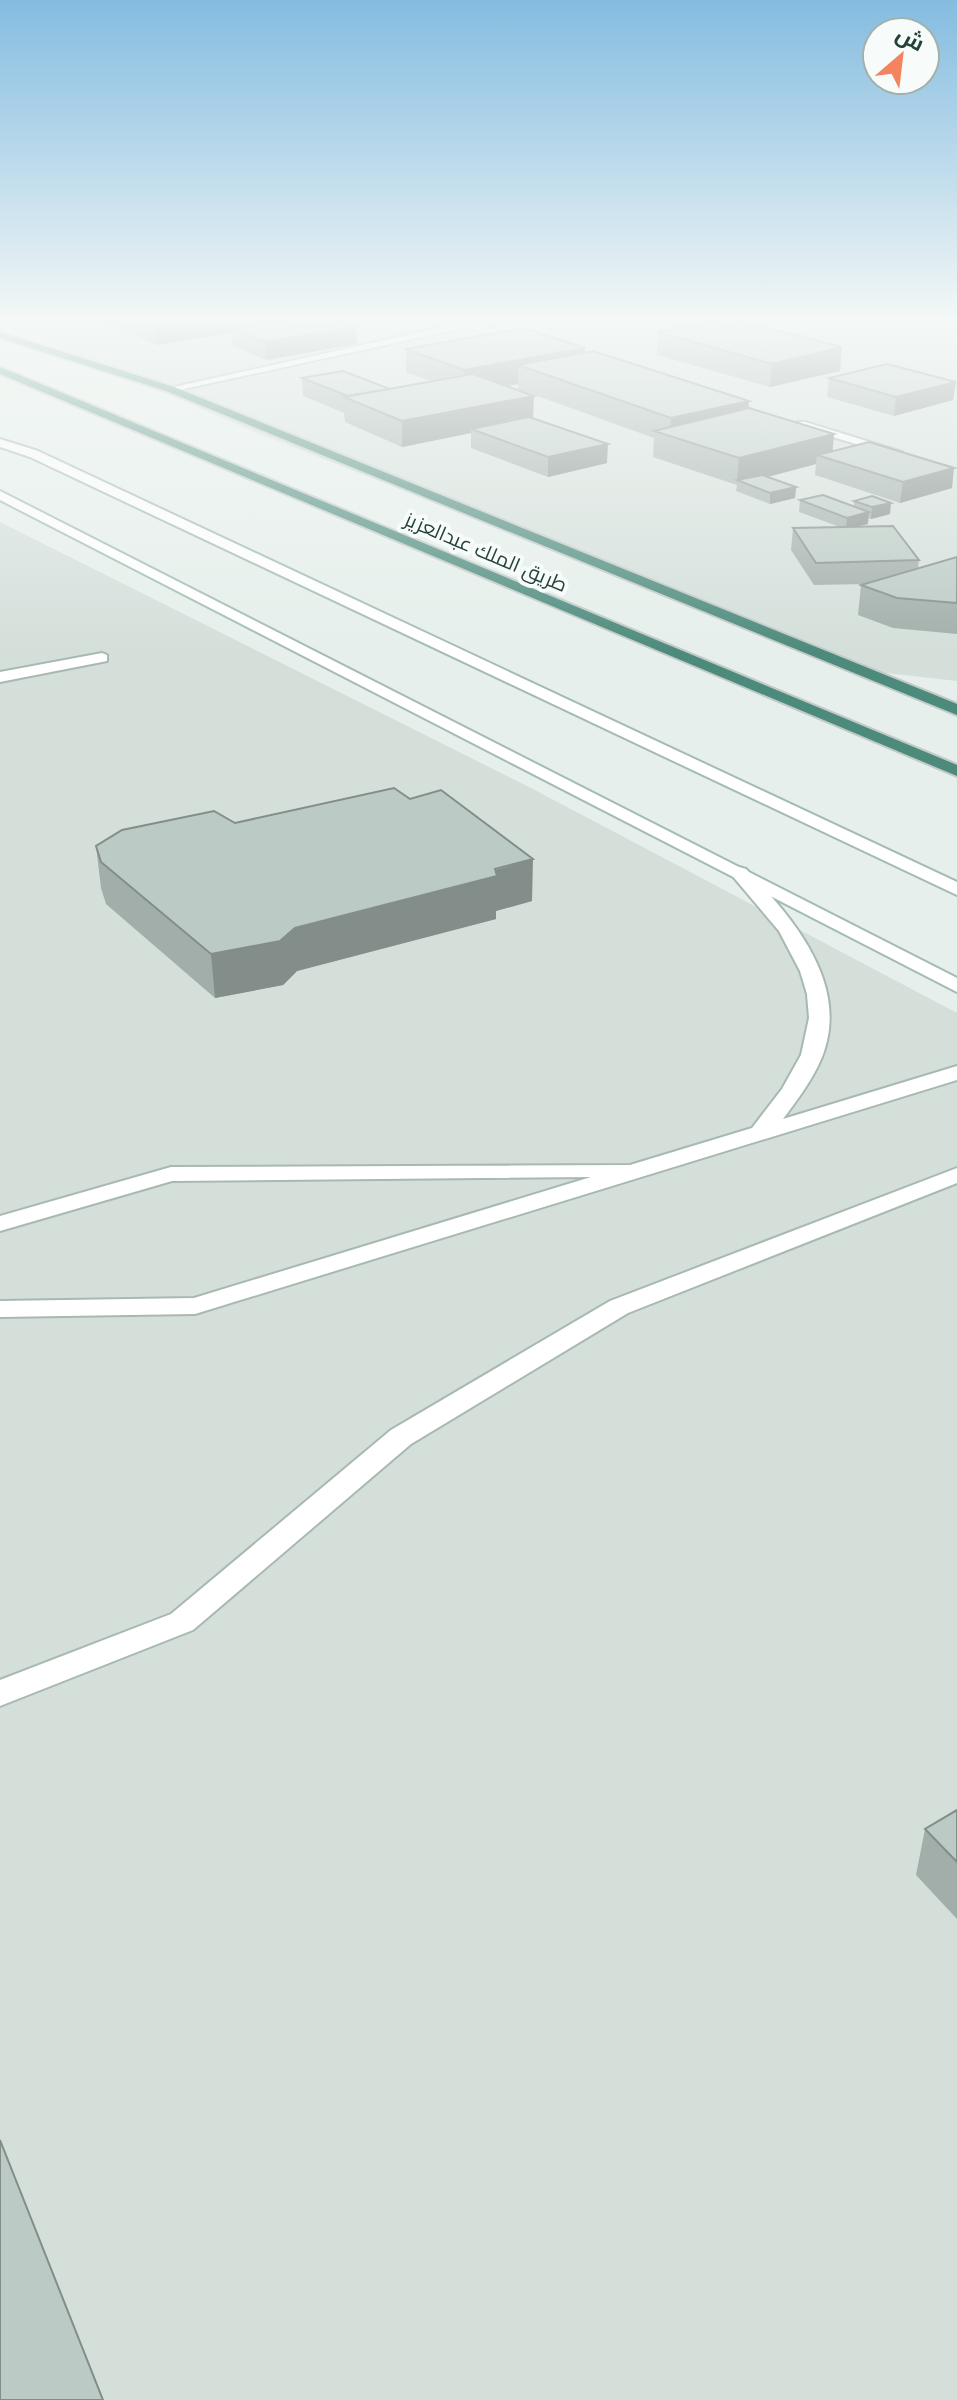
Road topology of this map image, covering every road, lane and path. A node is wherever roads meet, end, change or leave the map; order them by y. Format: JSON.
{"nodes":[{"id":1,"x":141,"y":429,"type":"edge"},
{"id":2,"x":268,"y":429,"type":"edge"},
{"id":3,"x":817,"y":429,"type":"edge"},
{"id":4,"x":0,"y":443,"type":"edge"},
{"id":5,"x":903,"y":454,"type":"edge"},
{"id":6,"x":0,"y":495,"type":"edge"},
{"id":7,"x":102,"y":658,"type":"dead end"},
{"id":8,"x":0,"y":677,"type":"edge"},
{"id":9,"x":957,"y":710,"type":"edge"},
{"id":10,"x":957,"y":771,"type":"edge"},
{"id":11,"x":739,"y":873,"type":"junction"},
{"id":12,"x":957,"y":889,"type":"edge"},
{"id":13,"x":957,"y":986,"type":"edge"},
{"id":14,"x":957,"y":1073,"type":"edge"},
{"id":15,"x":758,"y":1136,"type":"junction"},
{"id":16,"x":649,"y":1170,"type":"junction"},
{"id":17,"x":957,"y":1175,"type":"edge"},
{"id":18,"x":957,"y":1194,"type":"edge"},
{"id":19,"x":886,"y":1201,"type":"junction"},
{"id":20,"x":0,"y":1224,"type":"edge"},
{"id":21,"x":0,"y":1309,"type":"edge"},
{"id":22,"x":0,"y":1693,"type":"edge"}],
"edges":[{"from":1,"to":10,"type":"highway","name":"طريق الملك عبدالعزيز"},
{"from":2,"to":9,"type":"highway","name":"طريق الملك عبدالعزيز"},
{"from":3,"to":5,"type":"street"},
{"from":4,"to":12,"type":"street"},
{"from":6,"to":11,"type":"street"},
{"from":7,"to":8,"type":"street"},
{"from":11,"to":13,"type":"street"},
{"from":11,"to":15,"type":"street"},
{"from":14,"to":15,"type":"street"},
{"from":15,"to":16,"type":"street"},
{"from":16,"to":20,"type":"street"},
{"from":16,"to":21,"type":"street"},
{"from":17,"to":19,"type":"street"},
{"from":18,"to":19,"type":"street"},
{"from":19,"to":22,"type":"street"}]}
